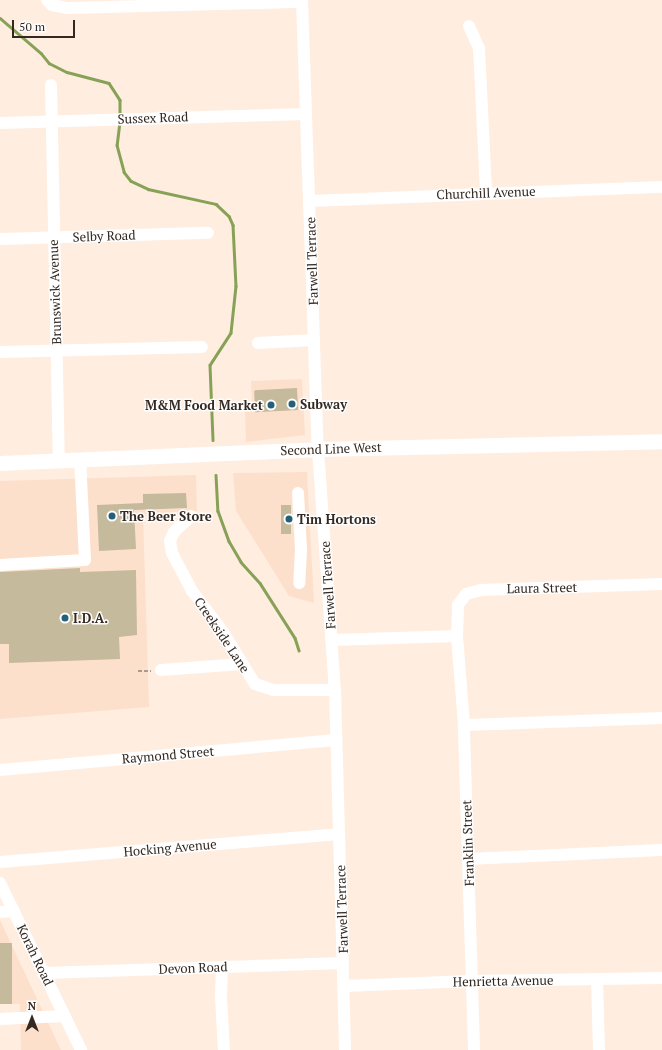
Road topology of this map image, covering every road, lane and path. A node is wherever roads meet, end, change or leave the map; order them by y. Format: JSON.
{"nodes":[{"id":1,"x":47,"y":0,"type":"edge"},
{"id":2,"x":302,"y":1,"type":"edge"},
{"id":3,"x":469,"y":26,"type":"dead end"},
{"id":4,"x":51,"y":85,"type":"dead end"},
{"id":5,"x":306,"y":114,"type":"junction"},
{"id":6,"x":0,"y":122,"type":"edge"},
{"id":7,"x":52,"y":123,"type":"junction"},
{"id":8,"x":662,"y":187,"type":"edge"},
{"id":9,"x":486,"y":193,"type":"junction"},
{"id":10,"x":310,"y":200,"type":"junction"},
{"id":11,"x":208,"y":233,"type":"dead end"},
{"id":12,"x":52,"y":238,"type":"junction"},
{"id":13,"x":0,"y":239,"type":"edge"},
{"id":14,"x":314,"y":340,"type":"junction"},
{"id":15,"x":258,"y":343,"type":"dead end"},
{"id":16,"x":202,"y":347,"type":"dead end"},
{"id":17,"x":57,"y":350,"type":"junction"},
{"id":18,"x":0,"y":352,"type":"edge"},
{"id":19,"x":662,"y":441,"type":"edge"},
{"id":20,"x":318,"y":449,"type":"junction"},
{"id":21,"x":80,"y":459,"type":"junction"},
{"id":22,"x":59,"y":460,"type":"junction"},
{"id":23,"x":0,"y":463,"type":"edge"},
{"id":24,"x":298,"y":493,"type":"dead end"},
{"id":25,"x":191,"y":516,"type":"dead end"},
{"id":26,"x":0,"y":565,"type":"edge"},
{"id":27,"x":299,"y":583,"type":"dead end"},
{"id":28,"x":662,"y":584,"type":"edge"},
{"id":29,"x":457,"y":636,"type":"junction"},
{"id":30,"x":333,"y":640,"type":"junction"},
{"id":31,"x":242,"y":664,"type":"junction"},
{"id":32,"x":161,"y":670,"type":"joint"},
{"id":33,"x":138,"y":672,"type":"dead end"},
{"id":34,"x":335,"y":690,"type":"junction"},
{"id":35,"x":662,"y":718,"type":"edge"},
{"id":36,"x":464,"y":725,"type":"junction"},
{"id":37,"x":336,"y":740,"type":"junction"},
{"id":38,"x":0,"y":770,"type":"edge"},
{"id":39,"x":339,"y":834,"type":"junction"},
{"id":40,"x":662,"y":850,"type":"edge"},
{"id":41,"x":469,"y":859,"type":"junction"},
{"id":42,"x":0,"y":862,"type":"edge"},
{"id":43,"x":0,"y":883,"type":"edge"},
{"id":44,"x":14,"y":911,"type":"junction"},
{"id":45,"x":0,"y":912,"type":"edge"},
{"id":46,"x":343,"y":963,"type":"junction"},
{"id":47,"x":222,"y":967,"type":"junction"},
{"id":48,"x":43,"y":972,"type":"junction"},
{"id":49,"x":662,"y":978,"type":"edge"},
{"id":50,"x":597,"y":979,"type":"junction"},
{"id":51,"x":470,"y":981,"type":"junction"},
{"id":52,"x":344,"y":986,"type":"junction"},
{"id":53,"x":65,"y":1016,"type":"junction"},
{"id":54,"x":0,"y":1019,"type":"edge"},
{"id":55,"x":81,"y":1050,"type":"edge"},
{"id":56,"x":224,"y":1050,"type":"edge"},
{"id":57,"x":345,"y":1050,"type":"edge"},
{"id":58,"x":474,"y":1050,"type":"edge"},
{"id":59,"x":599,"y":1050,"type":"edge"}],
"edges":[{"from":1,"to":2,"type":"street"},
{"from":2,"to":5,"type":"street","name":"Farwell Terrace"},
{"from":3,"to":9,"type":"street"},
{"from":4,"to":7,"type":"street","name":"Brunswick Avenue"},
{"from":5,"to":7,"type":"street","name":"Sussex Road"},
{"from":5,"to":10,"type":"street","name":"Farwell Terrace"},
{"from":6,"to":7,"type":"street","name":"Sussex Road"},
{"from":7,"to":12,"type":"street","name":"Brunswick Avenue"},
{"from":8,"to":9,"type":"street","name":"Churchill Avenue"},
{"from":9,"to":10,"type":"street","name":"Churchill Avenue"},
{"from":10,"to":14,"type":"street","name":"Farwell Terrace"},
{"from":11,"to":12,"type":"street","name":"Selby Road"},
{"from":12,"to":13,"type":"street","name":"Selby Road"},
{"from":12,"to":17,"type":"street","name":"Brunswick Avenue"},
{"from":14,"to":15,"type":"street"},
{"from":14,"to":20,"type":"street","name":"Farwell Terrace"},
{"from":16,"to":17,"type":"street"},
{"from":17,"to":18,"type":"street"},
{"from":17,"to":22,"type":"street","name":"Brunswick Avenue"},
{"from":19,"to":20,"type":"main road","name":"Second Line West"},
{"from":20,"to":21,"type":"main road","name":"Second Line West"},
{"from":20,"to":30,"type":"street","name":"Farwell Terrace"},
{"from":21,"to":22,"type":"main road","name":"Second Line West"},
{"from":21,"to":26,"type":"street"},
{"from":22,"to":23,"type":"main road","name":"Second Line West"},
{"from":24,"to":27,"type":"street"},
{"from":25,"to":31,"type":"street","name":"Creekside Lane"},
{"from":28,"to":29,"type":"street","name":"Laura Street"},
{"from":29,"to":30,"type":"street"},
{"from":29,"to":36,"type":"street","name":"Franklin Street"},
{"from":30,"to":34,"type":"street","name":"Farwell Terrace"},
{"from":31,"to":32,"type":"street"},
{"from":31,"to":34,"type":"street","name":"Creekside Lane"},
{"from":32,"to":33,"type":"path"},
{"from":34,"to":37,"type":"street","name":"Farwell Terrace"},
{"from":35,"to":36,"type":"street"},
{"from":36,"to":41,"type":"street","name":"Franklin Street"},
{"from":37,"to":38,"type":"street","name":"Raymond Street"},
{"from":37,"to":39,"type":"street","name":"Farwell Terrace"},
{"from":39,"to":42,"type":"street","name":"Hocking Avenue"},
{"from":39,"to":46,"type":"street","name":"Farwell Terrace"},
{"from":40,"to":41,"type":"street"},
{"from":41,"to":51,"type":"street","name":"Franklin Street"},
{"from":43,"to":44,"type":"street","name":"Korah Road"},
{"from":44,"to":45,"type":"street"},
{"from":44,"to":48,"type":"street","name":"Korah Road"},
{"from":46,"to":47,"type":"street","name":"Devon Road"},
{"from":46,"to":52,"type":"street","name":"Farwell Terrace"},
{"from":47,"to":48,"type":"street","name":"Devon Road"},
{"from":47,"to":56,"type":"street"},
{"from":48,"to":53,"type":"street","name":"Korah Road"},
{"from":49,"to":50,"type":"street","name":"Henrietta Avenue"},
{"from":50,"to":51,"type":"street","name":"Henrietta Avenue"},
{"from":50,"to":59,"type":"street"},
{"from":51,"to":52,"type":"street","name":"Henrietta Avenue"},
{"from":51,"to":58,"type":"street","name":"Franklin Street"},
{"from":52,"to":57,"type":"street","name":"Farwell Terrace"},
{"from":53,"to":54,"type":"street"},
{"from":53,"to":55,"type":"street","name":"Korah Road"}]}
